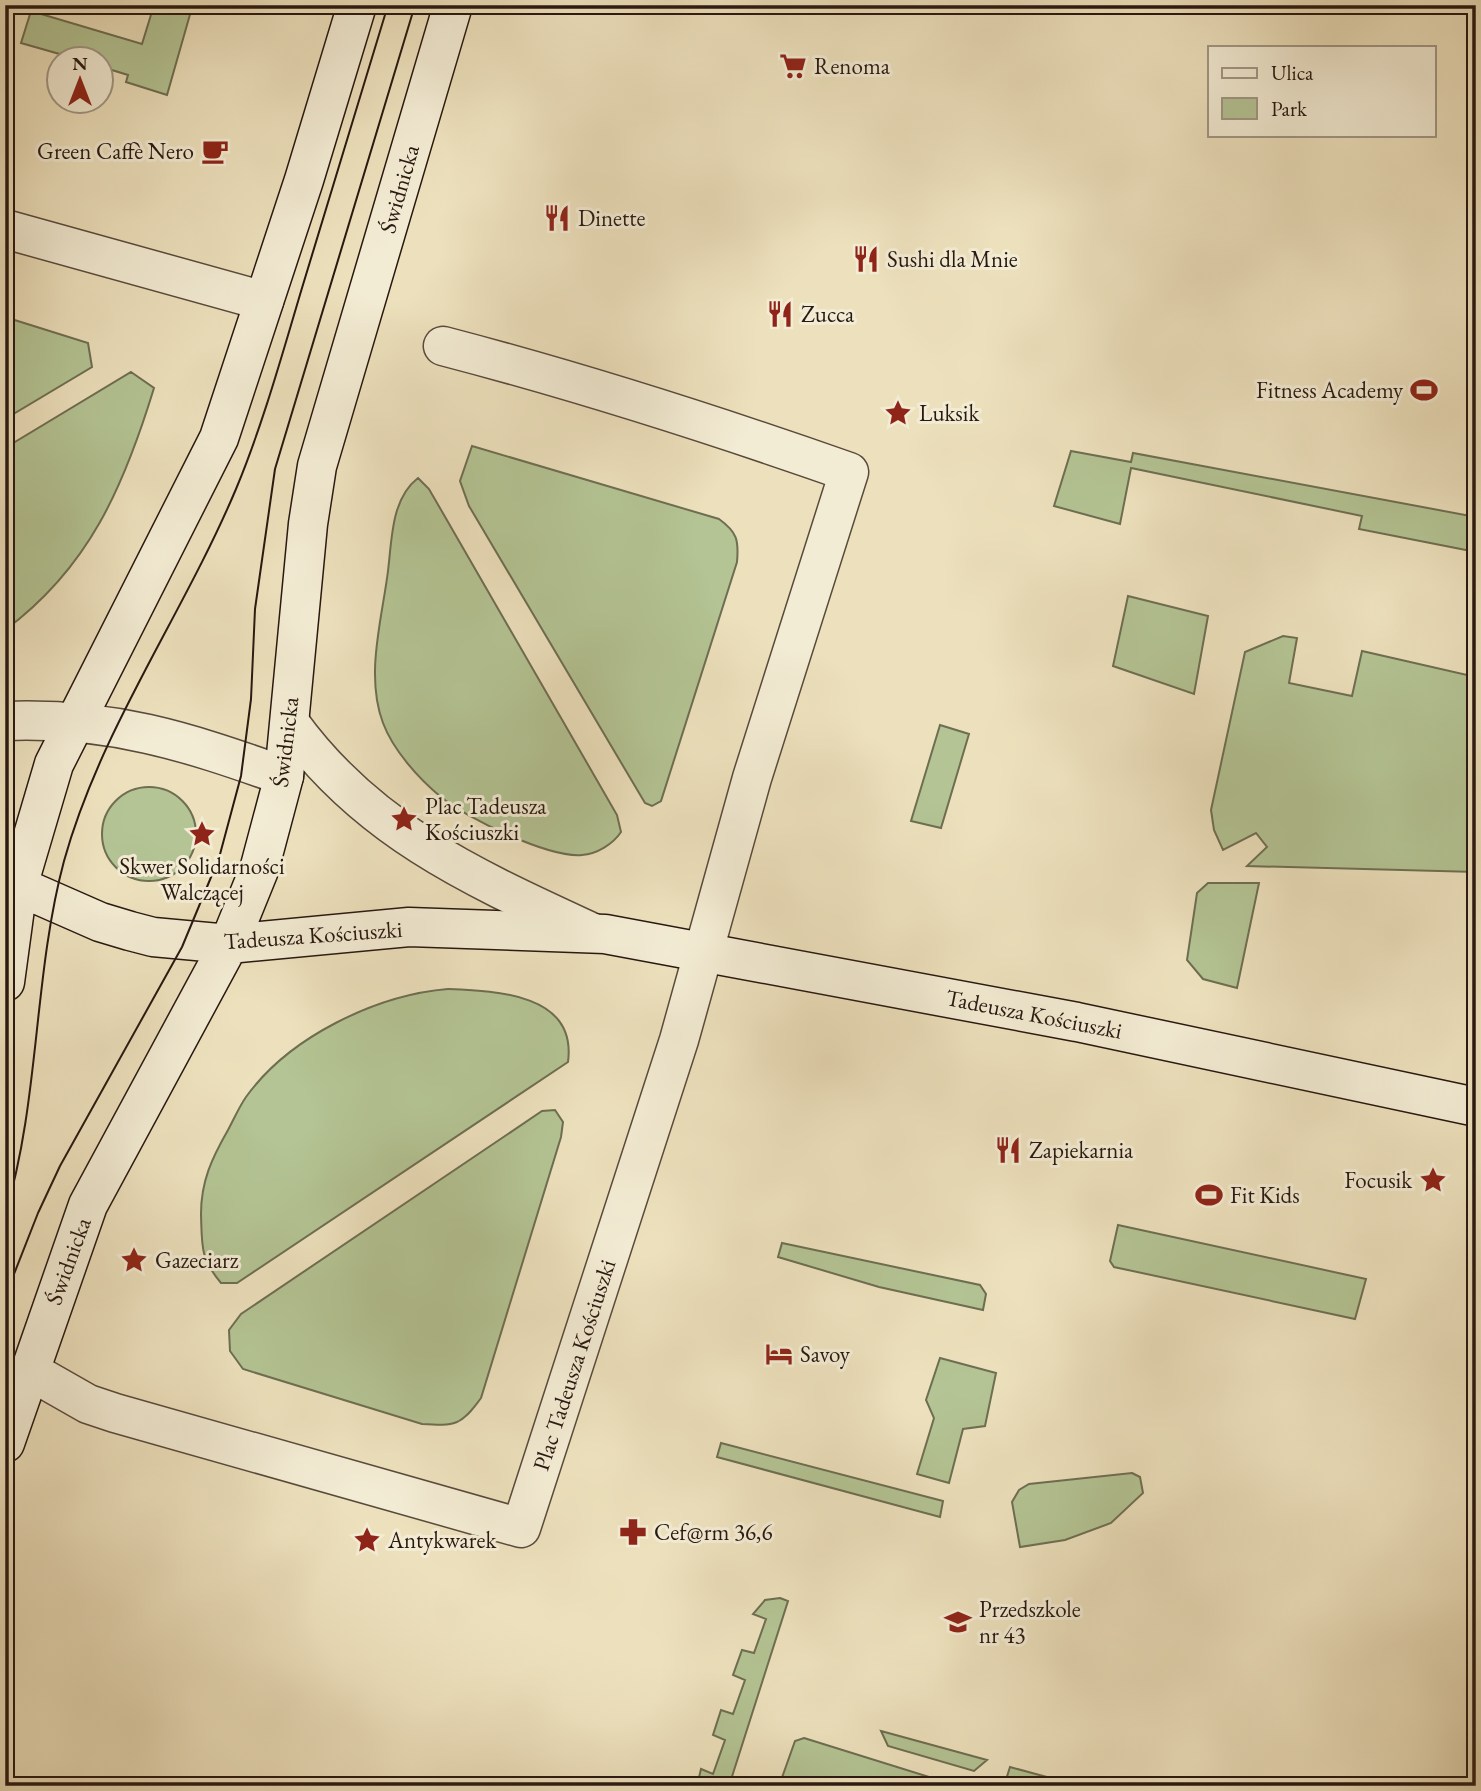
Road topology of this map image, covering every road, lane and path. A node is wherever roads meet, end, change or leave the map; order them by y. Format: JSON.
{"nodes":[{"id":1,"x":357,"y":5,"type":"edge"},
{"id":2,"x":453,"y":5,"type":"edge"},
{"id":3,"x":5,"y":229,"type":"edge"},
{"id":4,"x":264,"y":301,"type":"junction"},
{"id":5,"x":443,"y":346,"type":"dead end"},
{"id":6,"x":5,"y":721,"type":"edge"},
{"id":7,"x":73,"y":722,"type":"junction"},
{"id":8,"x":290,"y":723,"type":"junction"},
{"id":9,"x":284,"y":776,"type":"junction"},
{"id":10,"x":12,"y":883,"type":"edge"},
{"id":11,"x":591,"y":932,"type":"junction"},
{"id":12,"x":229,"y":944,"type":"junction"},
{"id":13,"x":703,"y":953,"type":"junction"},
{"id":14,"x":5,"y":982,"type":"edge"},
{"id":15,"x":1476,"y":1107,"type":"edge"},
{"id":16,"x":30,"y":1371,"type":"junction"},
{"id":17,"x":5,"y":1443,"type":"edge"}],
"edges":[{"from":1,"to":4,"type":"street"},
{"from":2,"to":8,"type":"street","name":"Świdnicka"},
{"from":3,"to":4,"type":"street"},
{"from":4,"to":7,"type":"street"},
{"from":5,"to":13,"type":"street","name":"Plac Tadeusza Kościuszki"},
{"from":6,"to":7,"type":"street"},
{"from":7,"to":9,"type":"street"},
{"from":7,"to":10,"type":"street"},
{"from":8,"to":9,"type":"street","name":"Świdnicka"},
{"from":8,"to":11,"type":"street","name":"Tadeusza Kościuszki"},
{"from":9,"to":12,"type":"street","name":"Świdnicka"},
{"from":10,"to":12,"type":"street","name":"Tadeusza Kościuszki"},
{"from":10,"to":14,"type":"street"},
{"from":11,"to":12,"type":"street","name":"Tadeusza Kościuszki"},
{"from":11,"to":13,"type":"street","name":"Tadeusza Kościuszki"},
{"from":12,"to":16,"type":"street","name":"Świdnicka"},
{"from":13,"to":15,"type":"street","name":"Tadeusza Kościuszki"},
{"from":13,"to":16,"type":"street","name":"Plac Tadeusza Kościuszki"},
{"from":16,"to":17,"type":"street","name":"Świdnicka"}]}
